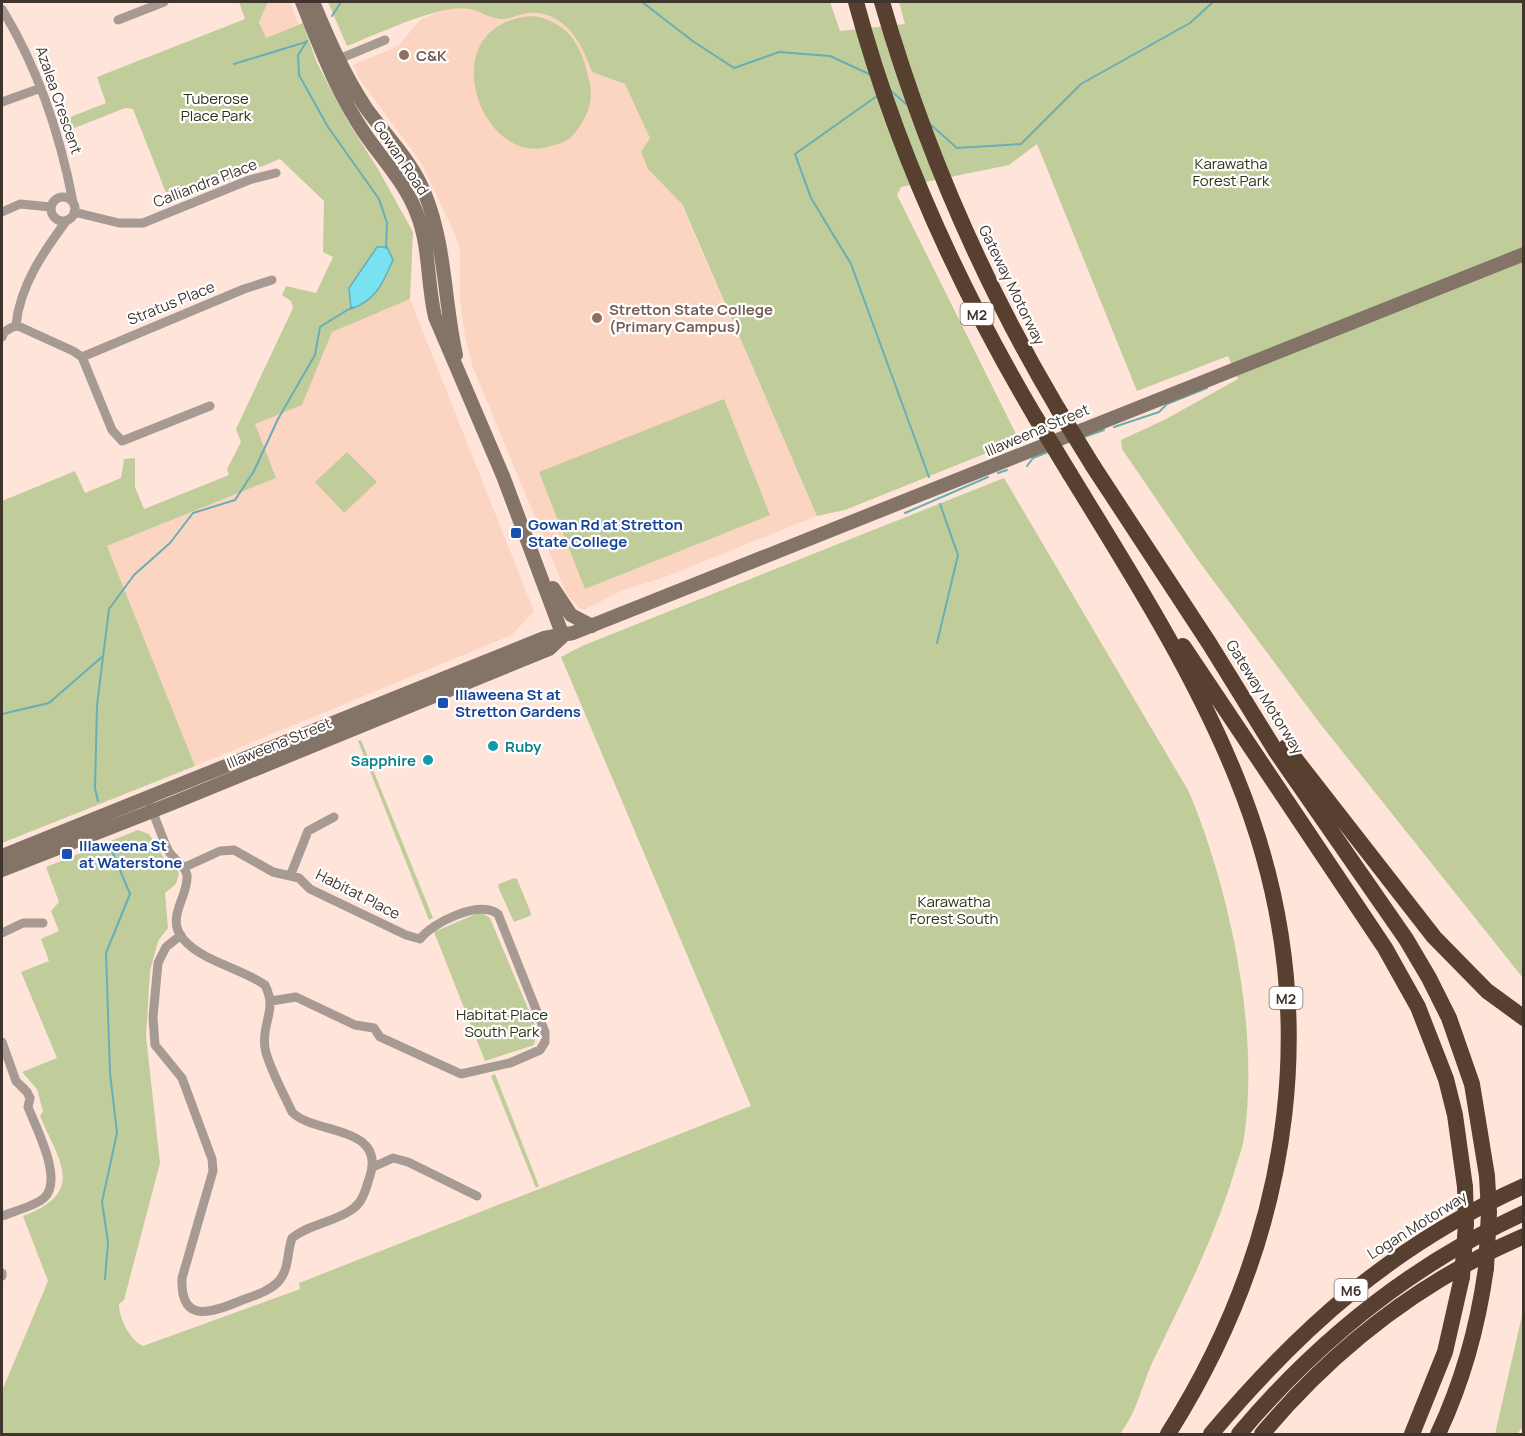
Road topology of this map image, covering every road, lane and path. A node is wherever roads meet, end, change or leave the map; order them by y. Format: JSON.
{"nodes":[{"id":1,"x":164,"y":2,"type":"edge"},
{"id":2,"x":302,"y":2,"type":"edge"},
{"id":3,"x":313,"y":2,"type":"edge"},
{"id":4,"x":882,"y":3,"type":"edge"},
{"id":5,"x":857,"y":6,"type":"edge"},
{"id":6,"x":2,"y":9,"type":"edge"},
{"id":7,"x":118,"y":20,"type":"dead end"},
{"id":8,"x":385,"y":40,"type":"dead end"},
{"id":9,"x":339,"y":59,"type":"junction"},
{"id":10,"x":41,"y":87,"type":"junction"},
{"id":11,"x":2,"y":102,"type":"edge"},
{"id":12,"x":66,"y":171,"type":"junction"},
{"id":13,"x":276,"y":173,"type":"dead end"},
{"id":14,"x":58,"y":198,"type":"junction"},
{"id":15,"x":73,"y":202,"type":"junction"},
{"id":16,"x":51,"y":207,"type":"junction"},
{"id":17,"x":2,"y":212,"type":"edge"},
{"id":18,"x":74,"y":212,"type":"junction"},
{"id":19,"x":54,"y":217,"type":"junction"},
{"id":20,"x":67,"y":220,"type":"junction"},
{"id":21,"x":51,"y":240,"type":"junction"},
{"id":22,"x":1524,"y":254,"type":"edge"},
{"id":23,"x":272,"y":280,"type":"dead end"},
{"id":24,"x":16,"y":325,"type":"junction"},
{"id":25,"x":2,"y":337,"type":"edge"},
{"id":26,"x":82,"y":357,"type":"junction"},
{"id":27,"x":460,"y":375,"type":"junction"},
{"id":28,"x":210,"y":406,"type":"dead end"},
{"id":29,"x":533,"y":556,"type":"junction"},
{"id":30,"x":1129,"y":570,"type":"junction"},
{"id":31,"x":592,"y":626,"type":"junction"},
{"id":32,"x":563,"y":636,"type":"junction"},
{"id":33,"x":1209,"y":643,"type":"junction"},
{"id":34,"x":360,"y":720,"type":"junction"},
{"id":35,"x":213,"y":772,"type":"junction"},
{"id":36,"x":225,"y":782,"type":"junction"},
{"id":37,"x":150,"y":805,"type":"junction"},
{"id":38,"x":334,"y":818,"type":"dead end"},
{"id":39,"x":2,"y":856,"type":"edge"},
{"id":40,"x":185,"y":867,"type":"junction"},
{"id":41,"x":2,"y":870,"type":"edge"},
{"id":42,"x":291,"y":874,"type":"junction"},
{"id":43,"x":43,"y":924,"type":"dead end"},
{"id":44,"x":2,"y":933,"type":"edge"},
{"id":45,"x":181,"y":935,"type":"junction"},
{"id":46,"x":271,"y":1001,"type":"junction"},
{"id":47,"x":1524,"y":1018,"type":"edge"},
{"id":48,"x":2,"y":1042,"type":"edge"},
{"id":49,"x":373,"y":1167,"type":"junction"},
{"id":50,"x":1524,"y":1186,"type":"edge"},
{"id":51,"x":477,"y":1196,"type":"dead end"},
{"id":52,"x":1524,"y":1213,"type":"edge"},
{"id":53,"x":2,"y":1216,"type":"edge"},
{"id":54,"x":1524,"y":1236,"type":"edge"},
{"id":55,"x":1168,"y":1434,"type":"edge"},
{"id":56,"x":1211,"y":1434,"type":"edge"},
{"id":57,"x":1239,"y":1434,"type":"edge"},
{"id":58,"x":1262,"y":1434,"type":"edge"},
{"id":59,"x":1412,"y":1434,"type":"edge"},
{"id":60,"x":1438,"y":1434,"type":"edge"}],
"edges":[{"from":1,"to":7,"type":"street"},
{"from":2,"to":27,"type":"main road","name":"Gowan Road"},
{"from":3,"to":9,"type":"main road","name":"Gowan Road"},
{"from":4,"to":33,"type":"highway","name":"Gateway Motorway","number":"M2","bridge":true},
{"from":5,"to":30,"type":"highway","number":"M2","bridge":true},
{"from":6,"to":10,"type":"street","name":"Azalea Crescent"},
{"from":8,"to":9,"type":"street"},
{"from":9,"to":27,"type":"main road","name":"Gowan Road"},
{"from":10,"to":11,"type":"street"},
{"from":10,"to":12,"type":"street","name":"Azalea Crescent"},
{"from":12,"to":14,"type":"street","name":"Azalea Crescent"},
{"from":12,"to":15,"type":"street","name":"Azalea Crescent"},
{"from":13,"to":18,"type":"street","name":"Calliandra Place"},
{"from":14,"to":15,"type":"street"},
{"from":14,"to":16,"type":"street"},
{"from":15,"to":18,"type":"street"},
{"from":16,"to":17,"type":"street"},
{"from":16,"to":19,"type":"street"},
{"from":18,"to":20,"type":"street"},
{"from":19,"to":20,"type":"street"},
{"from":19,"to":21,"type":"street"},
{"from":20,"to":21,"type":"street"},
{"from":21,"to":24,"type":"street"},
{"from":22,"to":31,"type":"main road","name":"Illaweena Street"},
{"from":23,"to":26,"type":"street","name":"Stratus Place"},
{"from":24,"to":25,"type":"street"},
{"from":24,"to":26,"type":"street"},
{"from":26,"to":28,"type":"street"},
{"from":27,"to":29,"type":"main road","name":"Gowan Road"},
{"from":29,"to":31,"type":"main road"},
{"from":29,"to":32,"type":"main road","name":"Gowan Road"},
{"from":30,"to":55,"type":"highway","number":"M2"},
{"from":30,"to":59,"type":"highway","bridge":true},
{"from":31,"to":32,"type":"main road","name":"Illaweena Street"},
{"from":32,"to":34,"type":"main road","name":"Illaweena Street"},
{"from":33,"to":47,"type":"highway"},
{"from":33,"to":60,"type":"highway","name":"Gateway Motorway","number":"M2","bridge":true},
{"from":34,"to":35,"type":"main road","name":"Illaweena Street"},
{"from":34,"to":36,"type":"main road","name":"Illaweena Street"},
{"from":35,"to":36,"type":"main road"},
{"from":35,"to":37,"type":"main road","name":"Illaweena Street"},
{"from":36,"to":37,"type":"main road","name":"Illaweena Street"},
{"from":37,"to":39,"type":"main road","name":"Illaweena Street"},
{"from":37,"to":40,"type":"street"},
{"from":37,"to":41,"type":"main road","name":"Illaweena Street"},
{"from":38,"to":42,"type":"street"},
{"from":40,"to":42,"type":"street","name":"Habitat Place"},
{"from":40,"to":45,"type":"street"},
{"from":42,"to":46,"type":"street","name":"Habitat Place"},
{"from":43,"to":44,"type":"street"},
{"from":45,"to":46,"type":"street"},
{"from":45,"to":49,"type":"street"},
{"from":46,"to":49,"type":"street"},
{"from":48,"to":53,"type":"street"},
{"from":49,"to":51,"type":"street"},
{"from":50,"to":56,"type":"highway","name":"Logan Motorway","number":"M6"},
{"from":52,"to":57,"type":"highway","number":"M6"},
{"from":54,"to":58,"type":"highway"}]}
